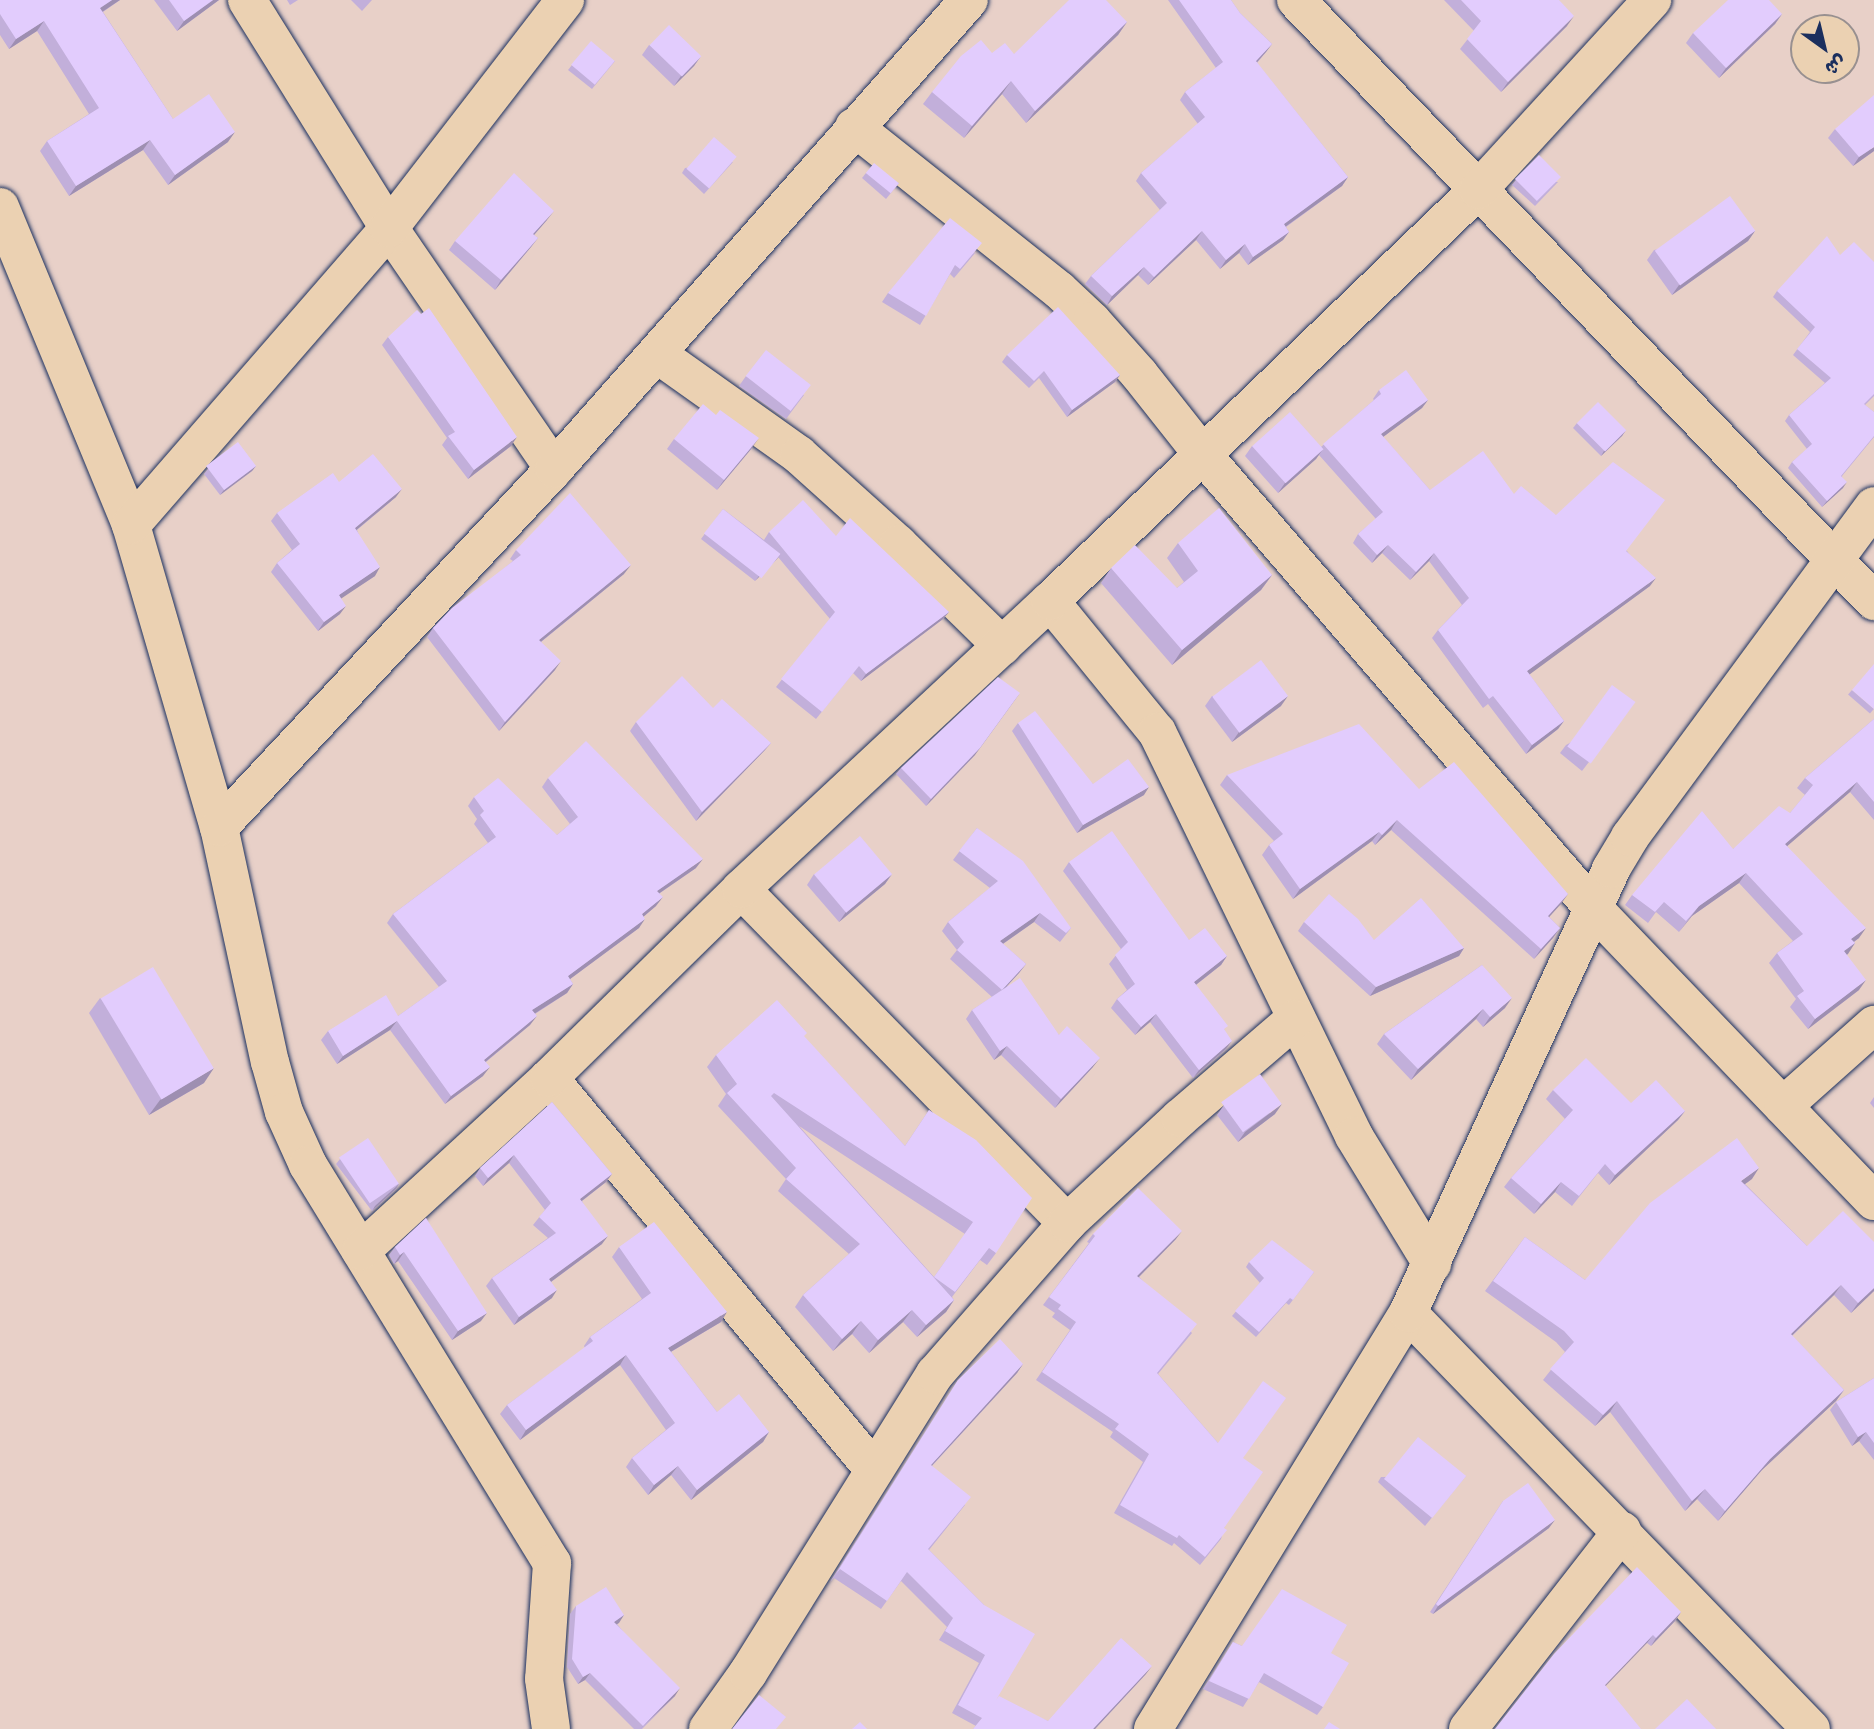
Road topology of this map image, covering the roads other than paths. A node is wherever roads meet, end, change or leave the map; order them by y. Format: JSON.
{"nodes":[{"id":1,"x":247,"y":0,"type":"edge"},
{"id":2,"x":565,"y":0,"type":"edge"},
{"id":3,"x":969,"y":0,"type":"edge"},
{"id":4,"x":1296,"y":0,"type":"edge"},
{"id":5,"x":1652,"y":0,"type":"edge"},
{"id":6,"x":854,"y":127,"type":"junction"},
{"id":7,"x":1478,"y":190,"type":"junction"},
{"id":8,"x":0,"y":207,"type":"edge"},
{"id":9,"x":389,"y":228,"type":"junction"},
{"id":10,"x":657,"y":355,"type":"junction"},
{"id":11,"x":1203,"y":455,"type":"junction"},
{"id":12,"x":554,"y":469,"type":"junction"},
{"id":13,"x":1874,"y":506,"type":"edge"},
{"id":14,"x":131,"y":525,"type":"junction"},
{"id":15,"x":1833,"y":559,"type":"junction"},
{"id":16,"x":1874,"y":600,"type":"edge"},
{"id":17,"x":1050,"y":601,"type":"junction"},
{"id":18,"x":1002,"y":646,"type":"junction"},
{"id":19,"x":219,"y":827,"type":"junction"},
{"id":20,"x":741,"y":889,"type":"junction"},
{"id":21,"x":1593,"y":908,"type":"junction"},
{"id":22,"x":1295,"y":1019,"type":"junction"},
{"id":23,"x":1874,"y":1025,"type":"edge"},
{"id":24,"x":549,"y":1079,"type":"junction"},
{"id":25,"x":1783,"y":1105,"type":"junction"},
{"id":26,"x":1874,"y":1200,"type":"edge"},
{"id":27,"x":1068,"y":1223,"type":"junction"},
{"id":28,"x":361,"y":1251,"type":"junction"},
{"id":29,"x":1432,"y":1264,"type":"junction"},
{"id":30,"x":1408,"y":1313,"type":"junction"},
{"id":31,"x":874,"y":1470,"type":"junction"},
{"id":32,"x":1622,"y":1531,"type":"junction"},
{"id":33,"x":551,"y":1729,"type":"edge"},
{"id":34,"x":708,"y":1729,"type":"edge"},
{"id":35,"x":1153,"y":1729,"type":"edge"},
{"id":36,"x":1468,"y":1729,"type":"edge"},
{"id":37,"x":1811,"y":1729,"type":"edge"}],
"edges":[{"from":1,"to":9,"type":"street"},
{"from":2,"to":9,"type":"street"},
{"from":3,"to":6,"type":"street"},
{"from":4,"to":7,"type":"street"},
{"from":5,"to":7,"type":"street"},
{"from":6,"to":10,"type":"street"},
{"from":6,"to":11,"type":"street"},
{"from":7,"to":11,"type":"street"},
{"from":7,"to":15,"type":"street"},
{"from":8,"to":14,"type":"street"},
{"from":9,"to":12,"type":"street"},
{"from":9,"to":14,"type":"street"},
{"from":10,"to":12,"type":"street"},
{"from":10,"to":18,"type":"street"},
{"from":11,"to":17,"type":"street"},
{"from":11,"to":21,"type":"street"},
{"from":12,"to":19,"type":"street"},
{"from":13,"to":15,"type":"street"},
{"from":14,"to":19,"type":"street"},
{"from":15,"to":16,"type":"street"},
{"from":15,"to":21,"type":"street"},
{"from":17,"to":18,"type":"street"},
{"from":17,"to":22,"type":"street"},
{"from":18,"to":20,"type":"street"},
{"from":19,"to":28,"type":"street"},
{"from":20,"to":24,"type":"street"},
{"from":20,"to":27,"type":"street"},
{"from":21,"to":25,"type":"street"},
{"from":21,"to":29,"type":"street"},
{"from":22,"to":27,"type":"street"},
{"from":22,"to":29,"type":"street"},
{"from":23,"to":25,"type":"street"},
{"from":24,"to":28,"type":"street"},
{"from":24,"to":31,"type":"street"},
{"from":25,"to":26,"type":"street"},
{"from":27,"to":31,"type":"street"},
{"from":28,"to":33,"type":"street"},
{"from":29,"to":30,"type":"street"},
{"from":30,"to":32,"type":"street"},
{"from":30,"to":35,"type":"street"},
{"from":31,"to":34,"type":"street"},
{"from":32,"to":36,"type":"street"},
{"from":32,"to":37,"type":"street"}]}
